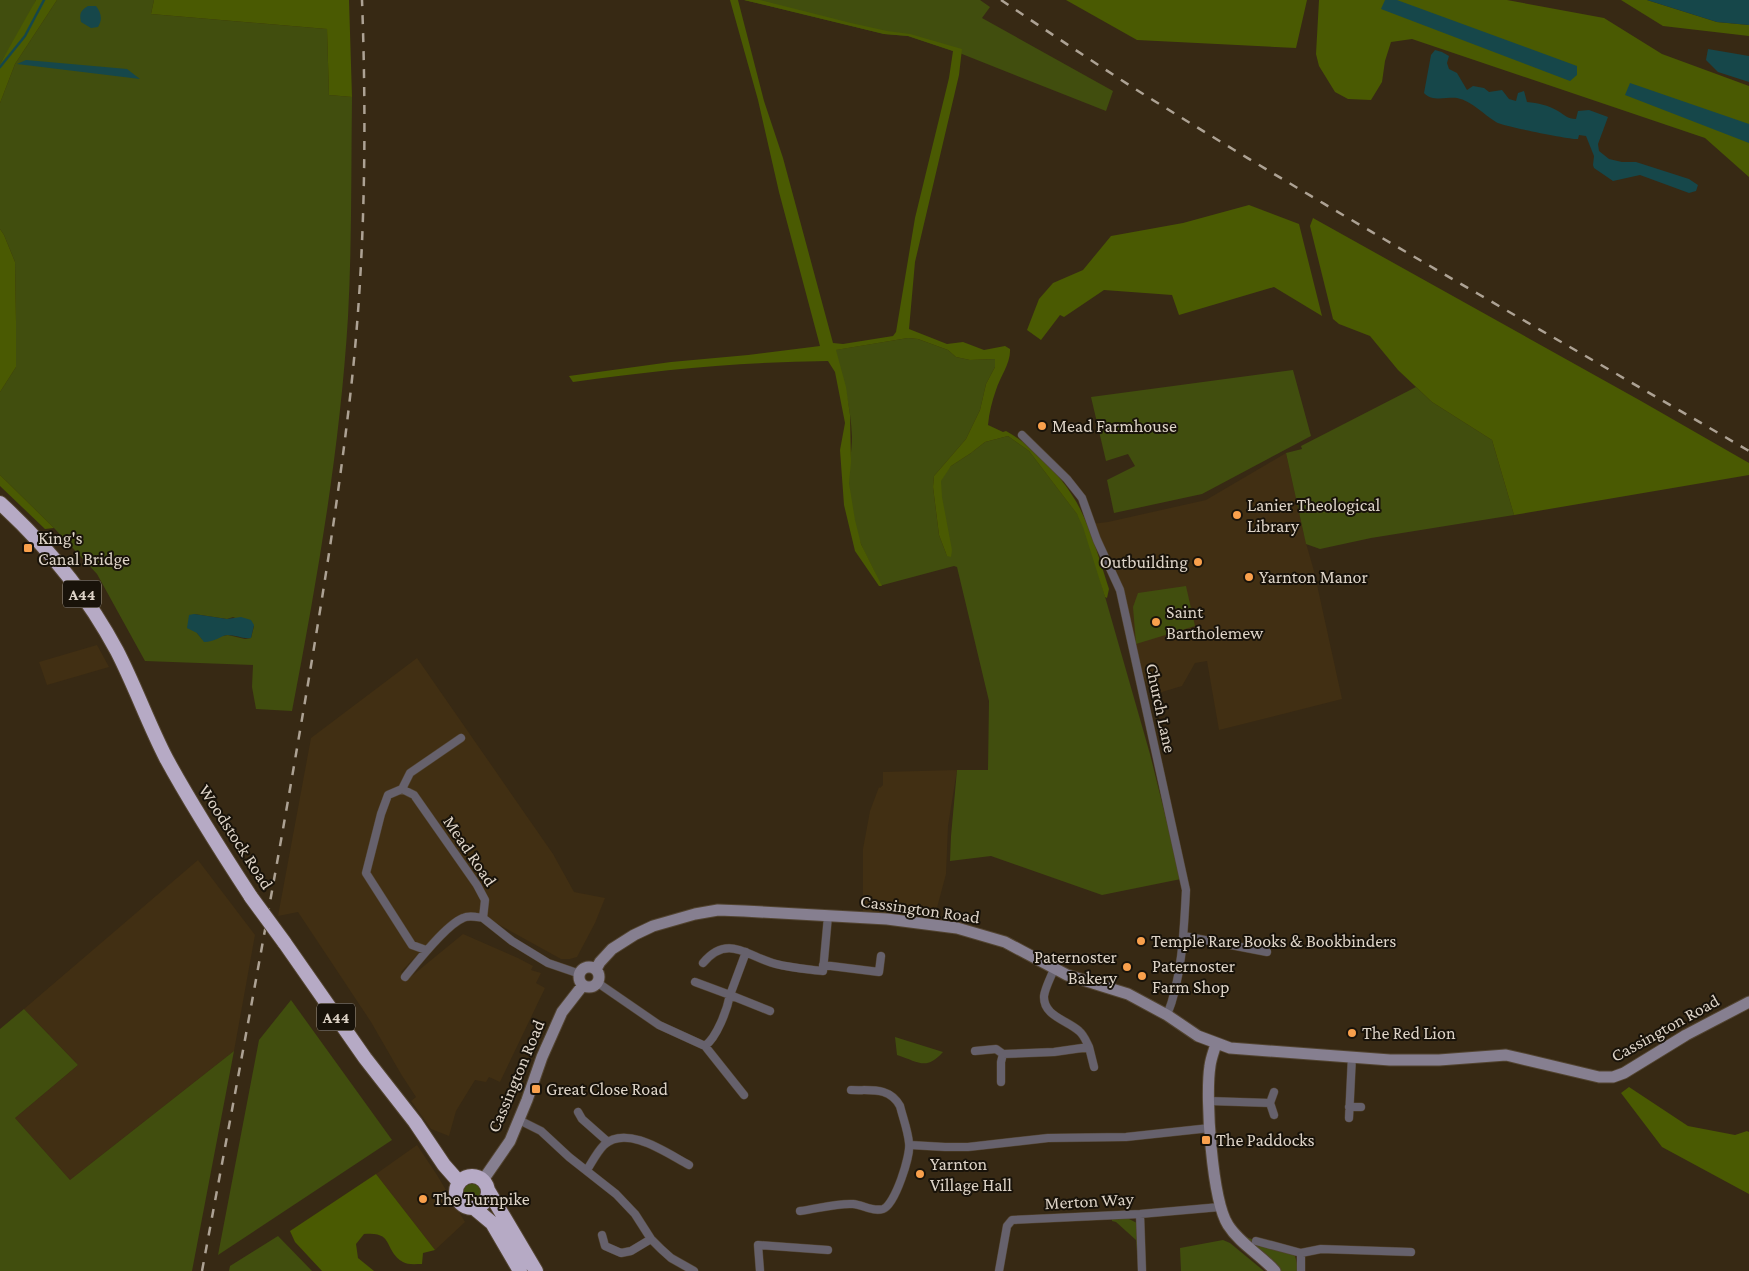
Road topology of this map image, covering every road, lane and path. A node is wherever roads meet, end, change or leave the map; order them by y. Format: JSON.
{"nodes":[{"id":1,"x":1022,"y":435,"type":"dead end"},
{"id":2,"x":0,"y":503,"type":"edge"},
{"id":3,"x":461,"y":738,"type":"dead end"},
{"id":4,"x":402,"y":789,"type":"junction"},
{"id":5,"x":828,"y":916,"type":"junction"},
{"id":6,"x":482,"y":918,"type":"junction"},
{"id":7,"x":1184,"y":936,"type":"junction"},
{"id":8,"x":426,"y":950,"type":"junction"},
{"id":9,"x":746,"y":952,"type":"junction"},
{"id":10,"x":1267,"y":952,"type":"dead end"},
{"id":11,"x":881,"y":956,"type":"dead end"},
{"id":12,"x":703,"y":963,"type":"dead end"},
{"id":13,"x":823,"y":966,"type":"junction"},
{"id":14,"x":596,"y":969,"type":"junction"},
{"id":15,"x":1054,"y":969,"type":"junction"},
{"id":16,"x":405,"y":976,"type":"dead end"},
{"id":17,"x":581,"y":980,"type":"junction"},
{"id":18,"x":694,"y":982,"type":"dead end"},
{"id":19,"x":598,"y":984,"type":"junction"},
{"id":20,"x":730,"y":995,"type":"junction"},
{"id":21,"x":1749,"y":1002,"type":"edge"},
{"id":22,"x":770,"y":1011,"type":"dead end"},
{"id":23,"x":1167,"y":1015,"type":"junction"},
{"id":24,"x":1216,"y":1044,"type":"junction"},
{"id":25,"x":705,"y":1046,"type":"junction"},
{"id":26,"x":1089,"y":1047,"type":"junction"},
{"id":27,"x":974,"y":1051,"type":"dead end"},
{"id":28,"x":1003,"y":1054,"type":"junction"},
{"id":29,"x":1352,"y":1056,"type":"junction"},
{"id":30,"x":1094,"y":1068,"type":"dead end"},
{"id":31,"x":1001,"y":1082,"type":"dead end"},
{"id":32,"x":1274,"y":1092,"type":"dead end"},
{"id":33,"x":744,"y":1095,"type":"dead end"},
{"id":34,"x":859,"y":1100,"type":"dead end"},
{"id":35,"x":1209,"y":1102,"type":"junction"},
{"id":36,"x":1270,"y":1103,"type":"junction"},
{"id":37,"x":1349,"y":1107,"type":"junction"},
{"id":38,"x":1361,"y":1107,"type":"dead end"},
{"id":39,"x":578,"y":1112,"type":"dead end"},
{"id":40,"x":1274,"y":1115,"type":"dead end"},
{"id":41,"x":1349,"y":1118,"type":"dead end"},
{"id":42,"x":519,"y":1120,"type":"junction"},
{"id":43,"x":1210,"y":1128,"type":"junction"},
{"id":44,"x":608,"y":1142,"type":"junction"},
{"id":45,"x":910,"y":1145,"type":"junction"},
{"id":46,"x":689,"y":1165,"type":"dead end"},
{"id":47,"x":587,"y":1170,"type":"junction"},
{"id":48,"x":459,"y":1182,"type":"junction"},
{"id":49,"x":485,"y":1185,"type":"junction"},
{"id":50,"x":474,"y":1208,"type":"junction"},
{"id":51,"x":1220,"y":1208,"type":"junction"},
{"id":52,"x":800,"y":1212,"type":"dead end"},
{"id":53,"x":1140,"y":1214,"type":"junction"},
{"id":54,"x":602,"y":1235,"type":"dead end"},
{"id":55,"x":651,"y":1239,"type":"junction"},
{"id":56,"x":1256,"y":1241,"type":"dead end"},
{"id":57,"x":828,"y":1250,"type":"dead end"},
{"id":58,"x":1411,"y":1252,"type":"dead end"},
{"id":59,"x":1301,"y":1253,"type":"junction"},
{"id":60,"x":520,"y":1271,"type":"edge"},
{"id":61,"x":536,"y":1271,"type":"edge"},
{"id":62,"x":694,"y":1271,"type":"edge"},
{"id":63,"x":760,"y":1271,"type":"edge"},
{"id":64,"x":999,"y":1271,"type":"edge"},
{"id":65,"x":1142,"y":1271,"type":"edge"},
{"id":66,"x":1275,"y":1271,"type":"edge"},
{"id":67,"x":1301,"y":1271,"type":"edge"}],
"edges":[{"from":1,"to":7,"type":"street","name":"Church Lane"},
{"from":2,"to":48,"type":"highway","name":"Woodstock Road","number":"A44","bridge":true},
{"from":3,"to":4,"type":"street"},
{"from":4,"to":6,"type":"street","name":"Mead Road"},
{"from":4,"to":8,"type":"street"},
{"from":5,"to":13,"type":"street"},
{"from":5,"to":14,"type":"street","name":"Cassington Road"},
{"from":5,"to":15,"type":"street","name":"Cassington Road"},
{"from":6,"to":8,"type":"street"},
{"from":6,"to":17,"type":"street"},
{"from":7,"to":10,"type":"street"},
{"from":7,"to":23,"type":"street","name":"Church Lane"},
{"from":8,"to":16,"type":"street"},
{"from":9,"to":12,"type":"street"},
{"from":9,"to":13,"type":"street"},
{"from":9,"to":20,"type":"street"},
{"from":11,"to":13,"type":"street"},
{"from":14,"to":17,"type":"street"},
{"from":14,"to":19,"type":"street"},
{"from":15,"to":23,"type":"street","name":"Cassington Road"},
{"from":15,"to":26,"type":"street"},
{"from":17,"to":19,"type":"street"},
{"from":17,"to":42,"type":"street","name":"Cassington Road"},
{"from":18,"to":20,"type":"street"},
{"from":19,"to":25,"type":"street"},
{"from":20,"to":22,"type":"street"},
{"from":20,"to":25,"type":"street"},
{"from":21,"to":29,"type":"street","name":"Cassington Road"},
{"from":23,"to":24,"type":"street","name":"Cassington Road"},
{"from":24,"to":29,"type":"street","name":"Cassington Road"},
{"from":24,"to":35,"type":"street"},
{"from":25,"to":33,"type":"street"},
{"from":26,"to":28,"type":"street"},
{"from":26,"to":30,"type":"street"},
{"from":27,"to":28,"type":"street"},
{"from":28,"to":31,"type":"street"},
{"from":29,"to":37,"type":"street"},
{"from":32,"to":36,"type":"street"},
{"from":34,"to":45,"type":"street"},
{"from":35,"to":36,"type":"street"},
{"from":35,"to":43,"type":"street"},
{"from":36,"to":40,"type":"street"},
{"from":37,"to":38,"type":"street"},
{"from":37,"to":41,"type":"street"},
{"from":39,"to":44,"type":"street"},
{"from":42,"to":47,"type":"street"},
{"from":42,"to":49,"type":"street","name":"Cassington Road"},
{"from":43,"to":45,"type":"street"},
{"from":43,"to":51,"type":"street"},
{"from":44,"to":46,"type":"street"},
{"from":44,"to":47,"type":"street"},
{"from":45,"to":52,"type":"street"},
{"from":47,"to":55,"type":"street"},
{"from":48,"to":49,"type":"highway"},
{"from":48,"to":50,"type":"highway"},
{"from":49,"to":50,"type":"highway"},
{"from":49,"to":61,"type":"highway"},
{"from":50,"to":60,"type":"highway"},
{"from":51,"to":53,"type":"street","name":"Merton Way"},
{"from":51,"to":66,"type":"street"},
{"from":53,"to":64,"type":"street","name":"Merton Way"},
{"from":53,"to":65,"type":"street"},
{"from":54,"to":55,"type":"street"},
{"from":55,"to":62,"type":"street"},
{"from":56,"to":59,"type":"street"},
{"from":57,"to":63,"type":"street"},
{"from":58,"to":59,"type":"street"},
{"from":59,"to":67,"type":"street"}]}
